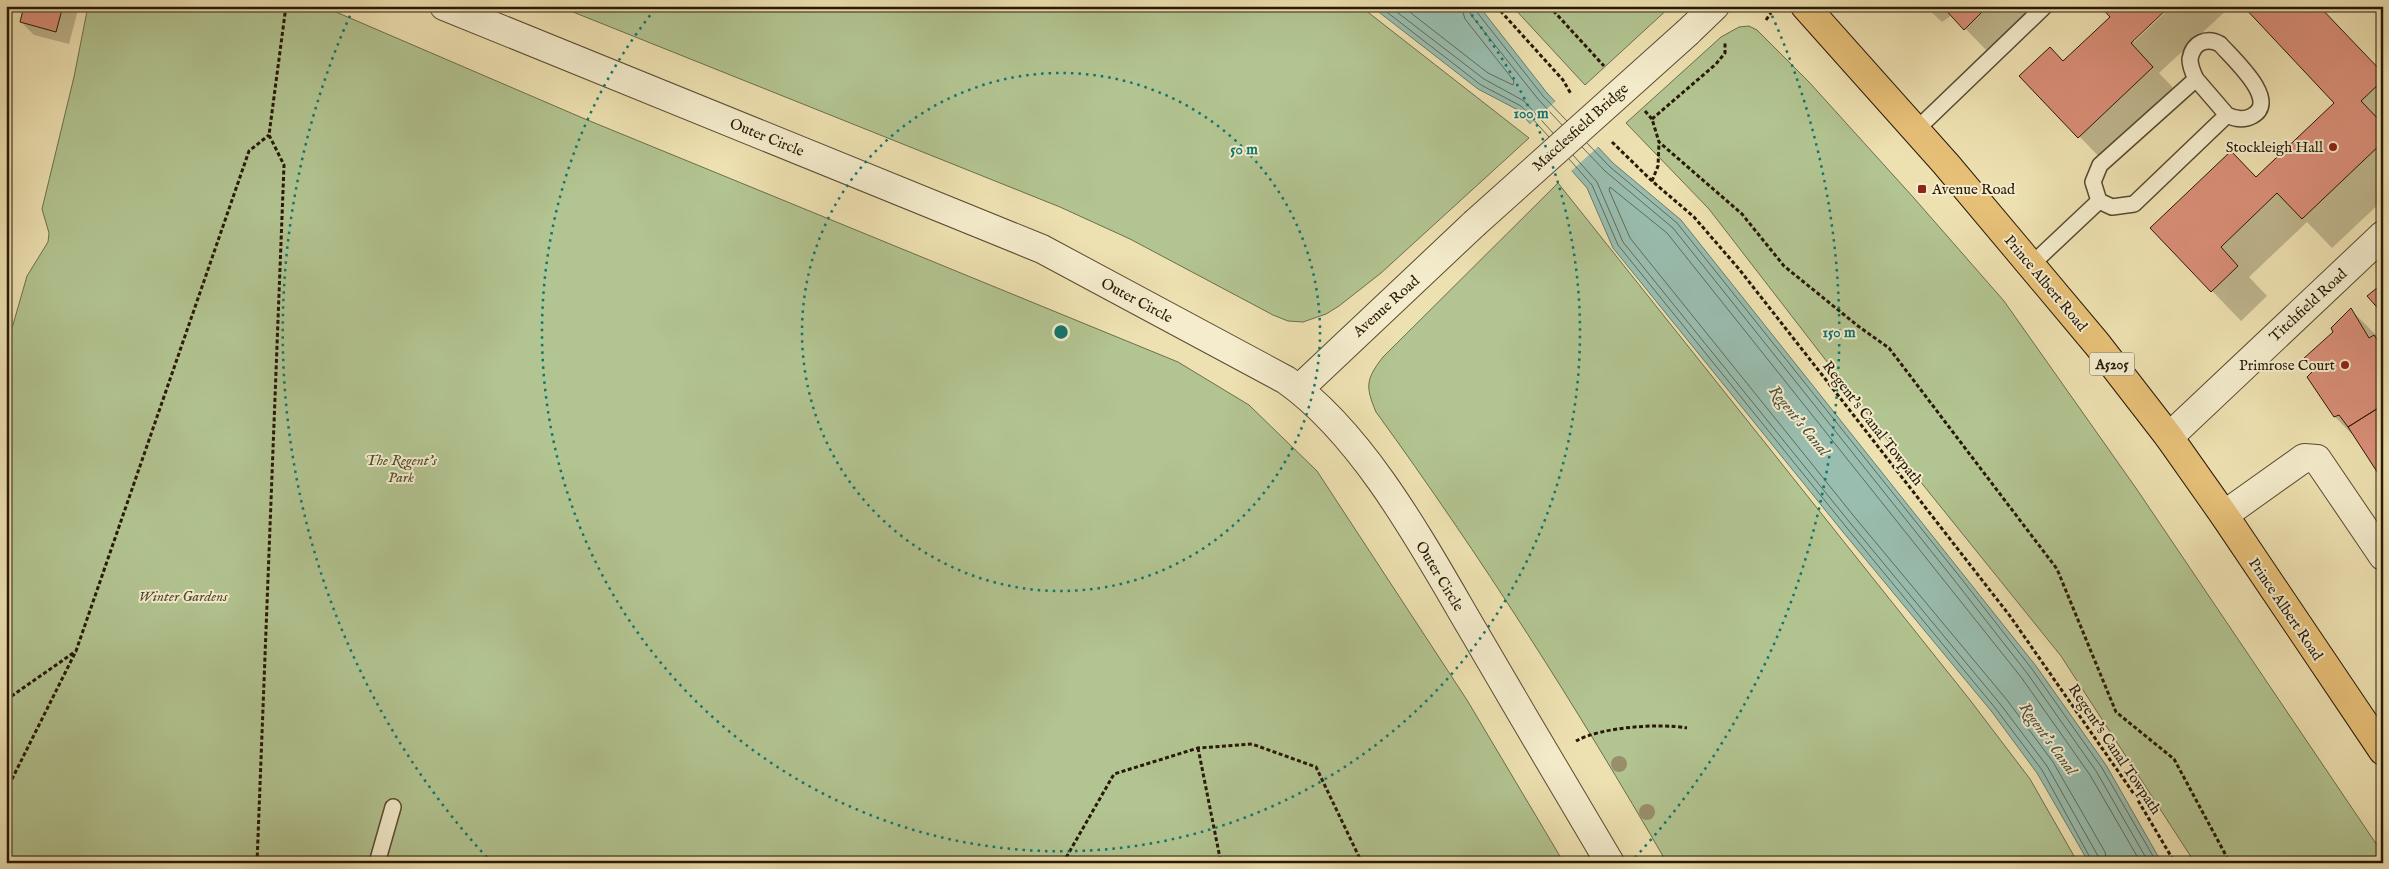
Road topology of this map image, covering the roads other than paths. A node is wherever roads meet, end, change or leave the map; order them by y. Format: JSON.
{"nodes":[{"id":1,"x":444,"y":6,"type":"edge"},
{"id":2,"x":1715,"y":6,"type":"edge"},
{"id":3,"x":1805,"y":6,"type":"edge"},
{"id":4,"x":2045,"y":6,"type":"edge"},
{"id":5,"x":2196,"y":79,"type":"junction"},
{"id":6,"x":2226,"y":115,"type":"junction"},
{"id":7,"x":1916,"y":130,"type":"junction"},
{"id":8,"x":2099,"y":201,"type":"junction"},
{"id":9,"x":1474,"y":224,"type":"joint"},
{"id":10,"x":2383,"y":235,"type":"edge"},
{"id":11,"x":2031,"y":265,"type":"junction"},
{"id":12,"x":1299,"y":389,"type":"junction"},
{"id":13,"x":2169,"y":437,"type":"junction"},
{"id":14,"x":2224,"y":515,"type":"junction"},
{"id":15,"x":2383,"y":556,"type":"edge"},
{"id":16,"x":2383,"y":751,"type":"edge"},
{"id":17,"x":393,"y":807,"type":"dead end"},
{"id":18,"x":377,"y":863,"type":"edge"},
{"id":19,"x":1610,"y":863,"type":"edge"}],
"edges":[{"from":1,"to":12,"type":"street","name":"Outer Circle"},
{"from":2,"to":9,"type":"street","name":"Macclesfield Bridge","bridge":true},
{"from":3,"to":7,"type":"main road","name":"Prince Albert Road","number":"A5205"},
{"from":4,"to":7,"type":"lane"},
{"from":5,"to":6,"type":"lane"},
{"from":5,"to":6,"type":"lane"},
{"from":5,"to":8,"type":"lane"},
{"from":6,"to":8,"type":"lane"},
{"from":7,"to":11,"type":"main road","name":"Prince Albert Road","number":"A5205"},
{"from":8,"to":11,"type":"lane"},
{"from":9,"to":12,"type":"street","name":"Avenue Road"},
{"from":10,"to":13,"type":"street","name":"Titchfield Road"},
{"from":11,"to":13,"type":"main road","name":"Prince Albert Road","number":"A5205"},
{"from":12,"to":19,"type":"street","name":"Outer Circle"},
{"from":13,"to":14,"type":"main road","name":"Prince Albert Road","number":"A5205"},
{"from":14,"to":15,"type":"street"},
{"from":14,"to":16,"type":"main road","name":"Prince Albert Road","number":"A5205"},
{"from":17,"to":18,"type":"lane"}]}
